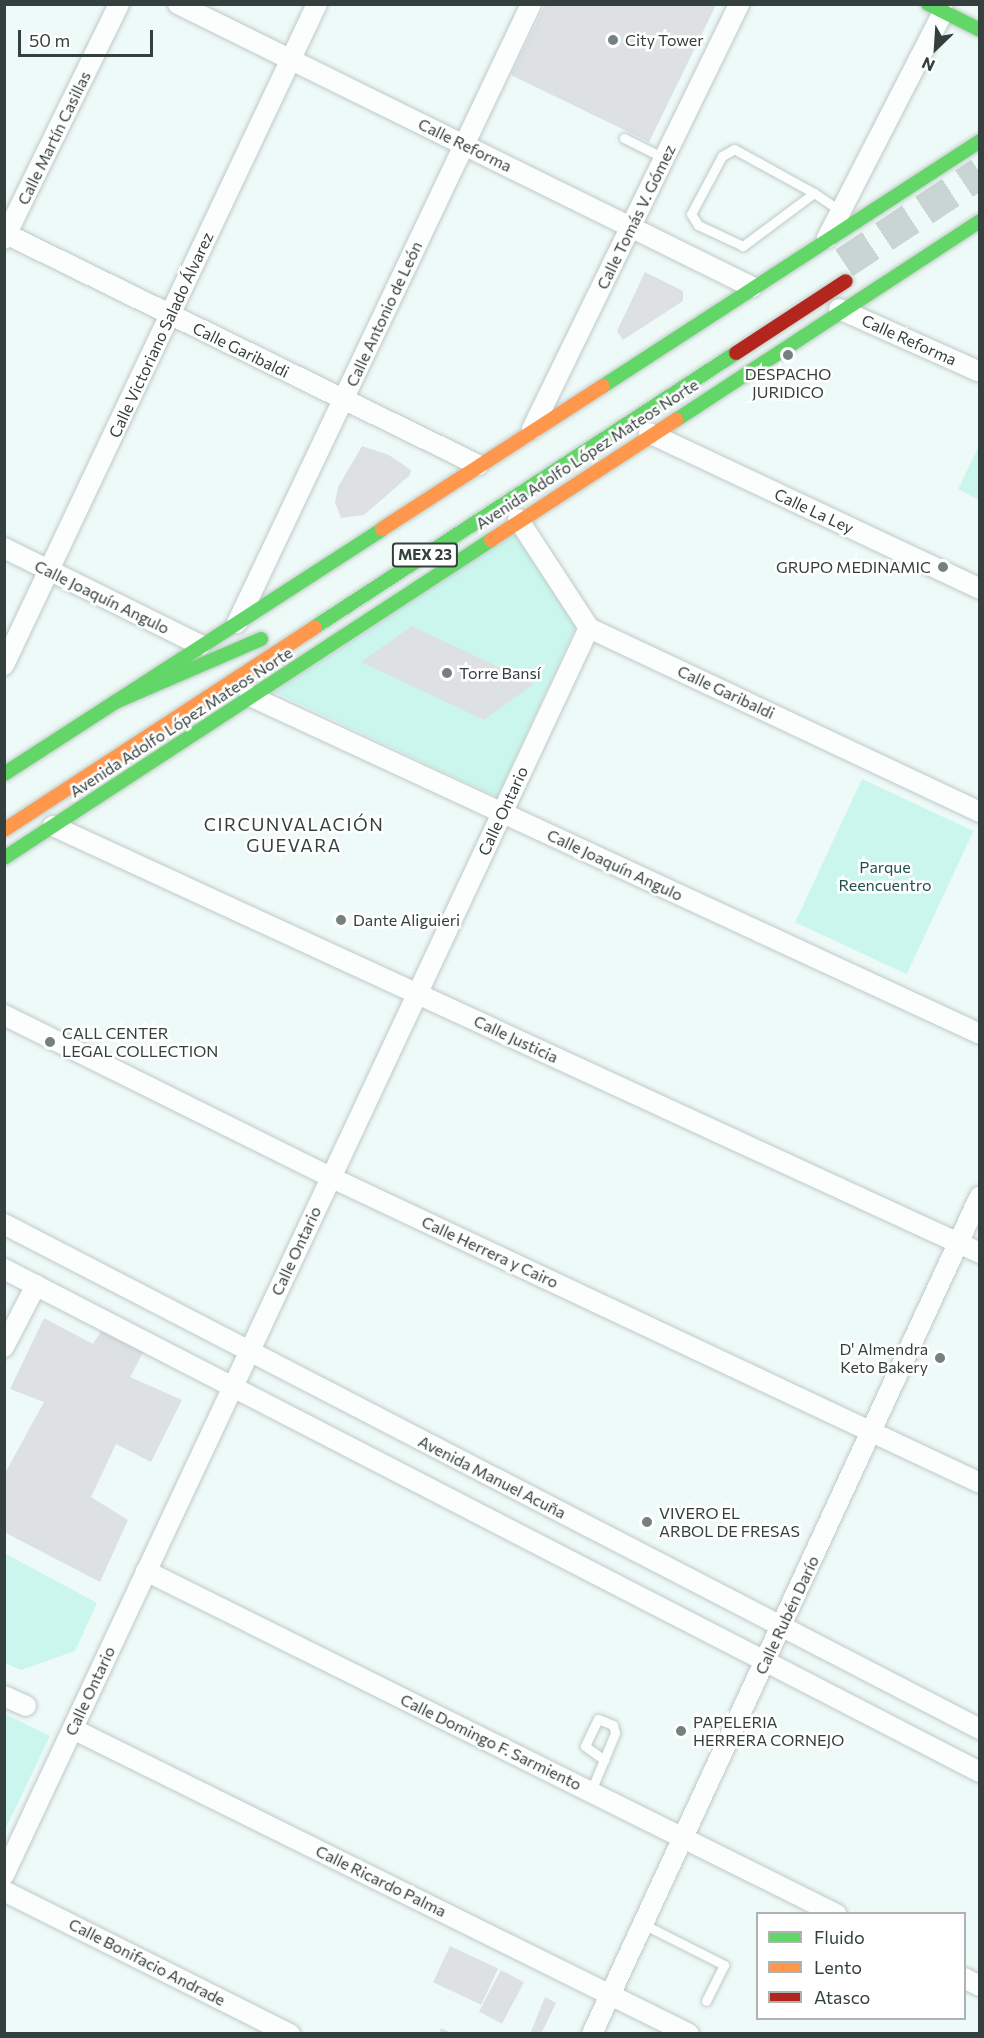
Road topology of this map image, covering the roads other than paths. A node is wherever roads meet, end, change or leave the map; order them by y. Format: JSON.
{"nodes":[{"id":1,"x":119,"y":4,"type":"edge"},
{"id":2,"x":178,"y":4,"type":"edge"},
{"id":3,"x":317,"y":4,"type":"edge"},
{"id":4,"x":531,"y":4,"type":"edge"},
{"id":5,"x":739,"y":4,"type":"edge"},
{"id":6,"x":935,"y":8,"type":"edge"},
{"id":7,"x":980,"y":30,"type":"edge"},
{"id":8,"x":291,"y":60,"type":"junction"},
{"id":9,"x":624,"y":138,"type":"dead end"},
{"id":10,"x":980,"y":141,"type":"edge"},
{"id":11,"x":464,"y":145,"type":"junction"},
{"id":12,"x":664,"y":158,"type":"junction"},
{"id":13,"x":814,"y":193,"type":"junction"},
{"id":14,"x":841,"y":211,"type":"junction"},
{"id":15,"x":980,"y":221,"type":"edge"},
{"id":16,"x":631,"y":227,"type":"junction"},
{"id":17,"x":5,"y":235,"type":"edge"},
{"id":18,"x":827,"y":238,"type":"junction"},
{"id":19,"x":844,"y":263,"type":"tunnel mouth"},
{"id":20,"x":846,"y":281,"type":"dead end"},
{"id":21,"x":752,"y":286,"type":"junction"},
{"id":22,"x":839,"y":309,"type":"junction"},
{"id":23,"x":170,"y":315,"type":"junction"},
{"id":24,"x":754,"y":322,"type":"dead end"},
{"id":25,"x":980,"y":372,"type":"edge"},
{"id":26,"x":343,"y":400,"type":"junction"},
{"id":27,"x":532,"y":429,"type":"junction"},
{"id":28,"x":649,"y":434,"type":"junction"},
{"id":29,"x":478,"y":465,"type":"junction"},
{"id":30,"x":518,"y":519,"type":"junction"},
{"id":31,"x":4,"y":548,"type":"edge"},
{"id":32,"x":404,"y":569,"type":"junction"},
{"id":33,"x":49,"y":570,"type":"junction"},
{"id":34,"x":980,"y":589,"type":"edge"},
{"id":35,"x":237,"y":623,"type":"junction"},
{"id":36,"x":589,"y":628,"type":"junction"},
{"id":37,"x":200,"y":645,"type":"junction"},
{"id":38,"x":309,"y":657,"type":"junction"},
{"id":39,"x":4,"y":665,"type":"edge"},
{"id":40,"x":182,"y":690,"type":"dead end"},
{"id":41,"x":250,"y":696,"type":"junction"},
{"id":42,"x":115,"y":702,"type":"junction"},
{"id":43,"x":4,"y":774,"type":"edge"},
{"id":44,"x":980,"y":812,"type":"edge"},
{"id":45,"x":502,"y":813,"type":"junction"},
{"id":46,"x":53,"y":826,"type":"junction"},
{"id":47,"x":4,"y":830,"type":"edge"},
{"id":48,"x":4,"y":858,"type":"edge"},
{"id":49,"x":417,"y":993,"type":"junction"},
{"id":50,"x":4,"y":1014,"type":"edge"},
{"id":51,"x":980,"y":1034,"type":"edge"},
{"id":52,"x":330,"y":1178,"type":"junction"},
{"id":53,"x":980,"y":1196,"type":"edge"},
{"id":54,"x":4,"y":1224,"type":"edge"},
{"id":55,"x":957,"y":1242,"type":"junction"},
{"id":56,"x":980,"y":1253,"type":"edge"},
{"id":57,"x":4,"y":1269,"type":"edge"},
{"id":58,"x":36,"y":1285,"type":"junction"},
{"id":59,"x":4,"y":1347,"type":"edge"},
{"id":60,"x":249,"y":1350,"type":"junction"},
{"id":61,"x":232,"y":1386,"type":"junction"},
{"id":62,"x":871,"y":1431,"type":"junction"},
{"id":63,"x":980,"y":1483,"type":"edge"},
{"id":64,"x":146,"y":1571,"type":"junction"},
{"id":65,"x":782,"y":1628,"type":"junction"},
{"id":66,"x":765,"y":1662,"type":"junction"},
{"id":67,"x":4,"y":1696,"type":"edge"},
{"id":68,"x":26,"y":1706,"type":"dead end"},
{"id":69,"x":73,"y":1729,"type":"junction"},
{"id":70,"x":980,"y":1729,"type":"edge"},
{"id":71,"x":604,"y":1760,"type":"dead end"},
{"id":72,"x":980,"y":1772,"type":"edge"},
{"id":73,"x":591,"y":1791,"type":"junction"},
{"id":74,"x":684,"y":1837,"type":"junction"},
{"id":75,"x":4,"y":1875,"type":"edge"},
{"id":76,"x":4,"y":1891,"type":"edge"},
{"id":77,"x":832,"y":1912,"type":"edge"},
{"id":78,"x":643,"y":1924,"type":"junction"},
{"id":79,"x":966,"y":1979,"type":"edge"},
{"id":80,"x":980,"y":1986,"type":"edge"},
{"id":81,"x":610,"y":1995,"type":"junction"},
{"id":82,"x":706,"y":2001,"type":"dead end"},
{"id":83,"x":290,"y":2034,"type":"edge"},
{"id":84,"x":592,"y":2034,"type":"edge"},
{"id":85,"x":689,"y":2034,"type":"edge"}],
"edges":[{"from":1,"to":17,"type":"street","name":"Calle Martín Casillas"},
{"from":2,"to":8,"type":"street","name":"Calle Reforma"},
{"from":3,"to":8,"type":"street","name":"Calle Victoriano Salado Álvarez"},
{"from":4,"to":11,"type":"street","name":"Calle Antonio de León"},
{"from":5,"to":12,"type":"street","name":"Calle Tomás V. Gómez"},
{"from":6,"to":7,"type":"main road"},
{"from":6,"to":14,"type":"street"},
{"from":8,"to":11,"type":"street","name":"Calle Reforma"},
{"from":8,"to":23,"type":"street","name":"Calle Victoriano Salado Álvarez"},
{"from":9,"to":12,"type":"lane"},
{"from":10,"to":18,"type":"main road"},
{"from":11,"to":16,"type":"street","name":"Calle Reforma"},
{"from":11,"to":26,"type":"street","name":"Calle Antonio de León"},
{"from":12,"to":16,"type":"street","name":"Calle Tomás V. Gómez"},
{"from":13,"to":13,"type":"lane"},
{"from":13,"to":14,"type":"lane"},
{"from":14,"to":18,"type":"street"},
{"from":15,"to":22,"type":"main road","name":"Avenida Adolfo López Mateos Norte"},
{"from":16,"to":21,"type":"street","name":"Calle Reforma"},
{"from":16,"to":27,"type":"street","name":"Calle Tomás V. Gómez"},
{"from":17,"to":23,"type":"street","name":"Calle Garibaldi"},
{"from":18,"to":21,"type":"main road"},
{"from":19,"to":24,"type":"main road"},
{"from":20,"to":32,"type":"main road","name":"Avenida Adolfo López Mateos Norte","number":"MEX 23"},
{"from":21,"to":27,"type":"main road"},
{"from":22,"to":25,"type":"street","name":"Calle Reforma"},
{"from":22,"to":28,"type":"main road","name":"Avenida Adolfo López Mateos Norte"},
{"from":23,"to":26,"type":"street","name":"Calle Garibaldi"},
{"from":23,"to":33,"type":"street","name":"Calle Victoriano Salado Álvarez"},
{"from":26,"to":29,"type":"street","name":"Calle Garibaldi"},
{"from":26,"to":35,"type":"street","name":"Calle Antonio de León"},
{"from":27,"to":29,"type":"main road"},
{"from":28,"to":30,"type":"main road","name":"Avenida Adolfo López Mateos Norte"},
{"from":28,"to":34,"type":"street","name":"Calle La Ley"},
{"from":29,"to":35,"type":"main road"},
{"from":30,"to":36,"type":"street"},
{"from":30,"to":38,"type":"main road","name":"Avenida Adolfo López Mateos Norte"},
{"from":31,"to":33,"type":"street","name":"Calle Joaquín Angulo"},
{"from":32,"to":38,"type":"main road"},
{"from":32,"to":47,"type":"main road","name":"Avenida Adolfo López Mateos Norte","number":"MEX 23"},
{"from":33,"to":37,"type":"street","name":"Calle Joaquín Angulo"},
{"from":33,"to":39,"type":"street","name":"Calle Victoriano Salado Álvarez"},
{"from":35,"to":37,"type":"main road"},
{"from":36,"to":44,"type":"street","name":"Calle Garibaldi"},
{"from":36,"to":45,"type":"street","name":"Calle Ontario"},
{"from":37,"to":42,"type":"main road"},
{"from":38,"to":41,"type":"main road","name":"Avenida Adolfo López Mateos Norte"},
{"from":40,"to":42,"type":"main road","name":"Avenida Adolfo López Mateos Norte"},
{"from":41,"to":45,"type":"street","name":"Calle Joaquín Angulo"},
{"from":41,"to":46,"type":"main road","name":"Avenida Adolfo López Mateos Norte"},
{"from":42,"to":43,"type":"main road"},
{"from":45,"to":49,"type":"street","name":"Calle Ontario"},
{"from":45,"to":51,"type":"street","name":"Calle Joaquín Angulo"},
{"from":46,"to":48,"type":"main road","name":"Avenida Adolfo López Mateos Norte"},
{"from":46,"to":49,"type":"street","name":"Calle Justicia"},
{"from":49,"to":52,"type":"street","name":"Calle Ontario"},
{"from":49,"to":55,"type":"street","name":"Calle Justicia"},
{"from":50,"to":52,"type":"street","name":"Calle Herrera y Cairo"},
{"from":52,"to":60,"type":"street","name":"Calle Ontario"},
{"from":52,"to":62,"type":"street","name":"Calle Herrera y Cairo"},
{"from":53,"to":55,"type":"street","name":"Calle Rubén Darío"},
{"from":54,"to":60,"type":"street","name":"Avenida Manuel Acuña"},
{"from":55,"to":56,"type":"street","name":"Calle Justicia"},
{"from":55,"to":62,"type":"street","name":"Calle Rubén Darío"},
{"from":57,"to":58,"type":"street"},
{"from":58,"to":59,"type":"street"},
{"from":58,"to":61,"type":"street"},
{"from":60,"to":61,"type":"street","name":"Calle Ontario"},
{"from":60,"to":65,"type":"street","name":"Avenida Manuel Acuña"},
{"from":61,"to":64,"type":"street","name":"Calle Ontario"},
{"from":61,"to":66,"type":"street"},
{"from":62,"to":63,"type":"street","name":"Calle Herrera y Cairo"},
{"from":62,"to":65,"type":"street","name":"Calle Rubén Darío"},
{"from":64,"to":69,"type":"street","name":"Calle Ontario"},
{"from":64,"to":73,"type":"street","name":"Calle Domingo F. Sarmiento"},
{"from":65,"to":66,"type":"street","name":"Calle Rubén Darío"},
{"from":65,"to":70,"type":"street","name":"Avenida Manuel Acuña"},
{"from":66,"to":72,"type":"street"},
{"from":66,"to":74,"type":"street","name":"Calle Rubén Darío"},
{"from":67,"to":68,"type":"street"},
{"from":69,"to":75,"type":"street","name":"Calle Ontario"},
{"from":69,"to":81,"type":"street","name":"Calle Ricardo Palma"},
{"from":71,"to":73,"type":"lane"},
{"from":73,"to":74,"type":"street","name":"Calle Domingo F. Sarmiento"},
{"from":74,"to":77,"type":"street","name":"Calle Domingo F. Sarmiento"},
{"from":74,"to":78,"type":"street","name":"Calle Rubén Darío"},
{"from":76,"to":83,"type":"street","name":"Calle Bonifacio Andrade"},
{"from":78,"to":81,"type":"street","name":"Calle Rubén Darío"},
{"from":78,"to":82,"type":"lane"},
{"from":79,"to":80,"type":"street"},
{"from":81,"to":84,"type":"street","name":"Calle Rubén Darío"},
{"from":81,"to":85,"type":"street","name":"Calle Ricardo Palma"}]}
